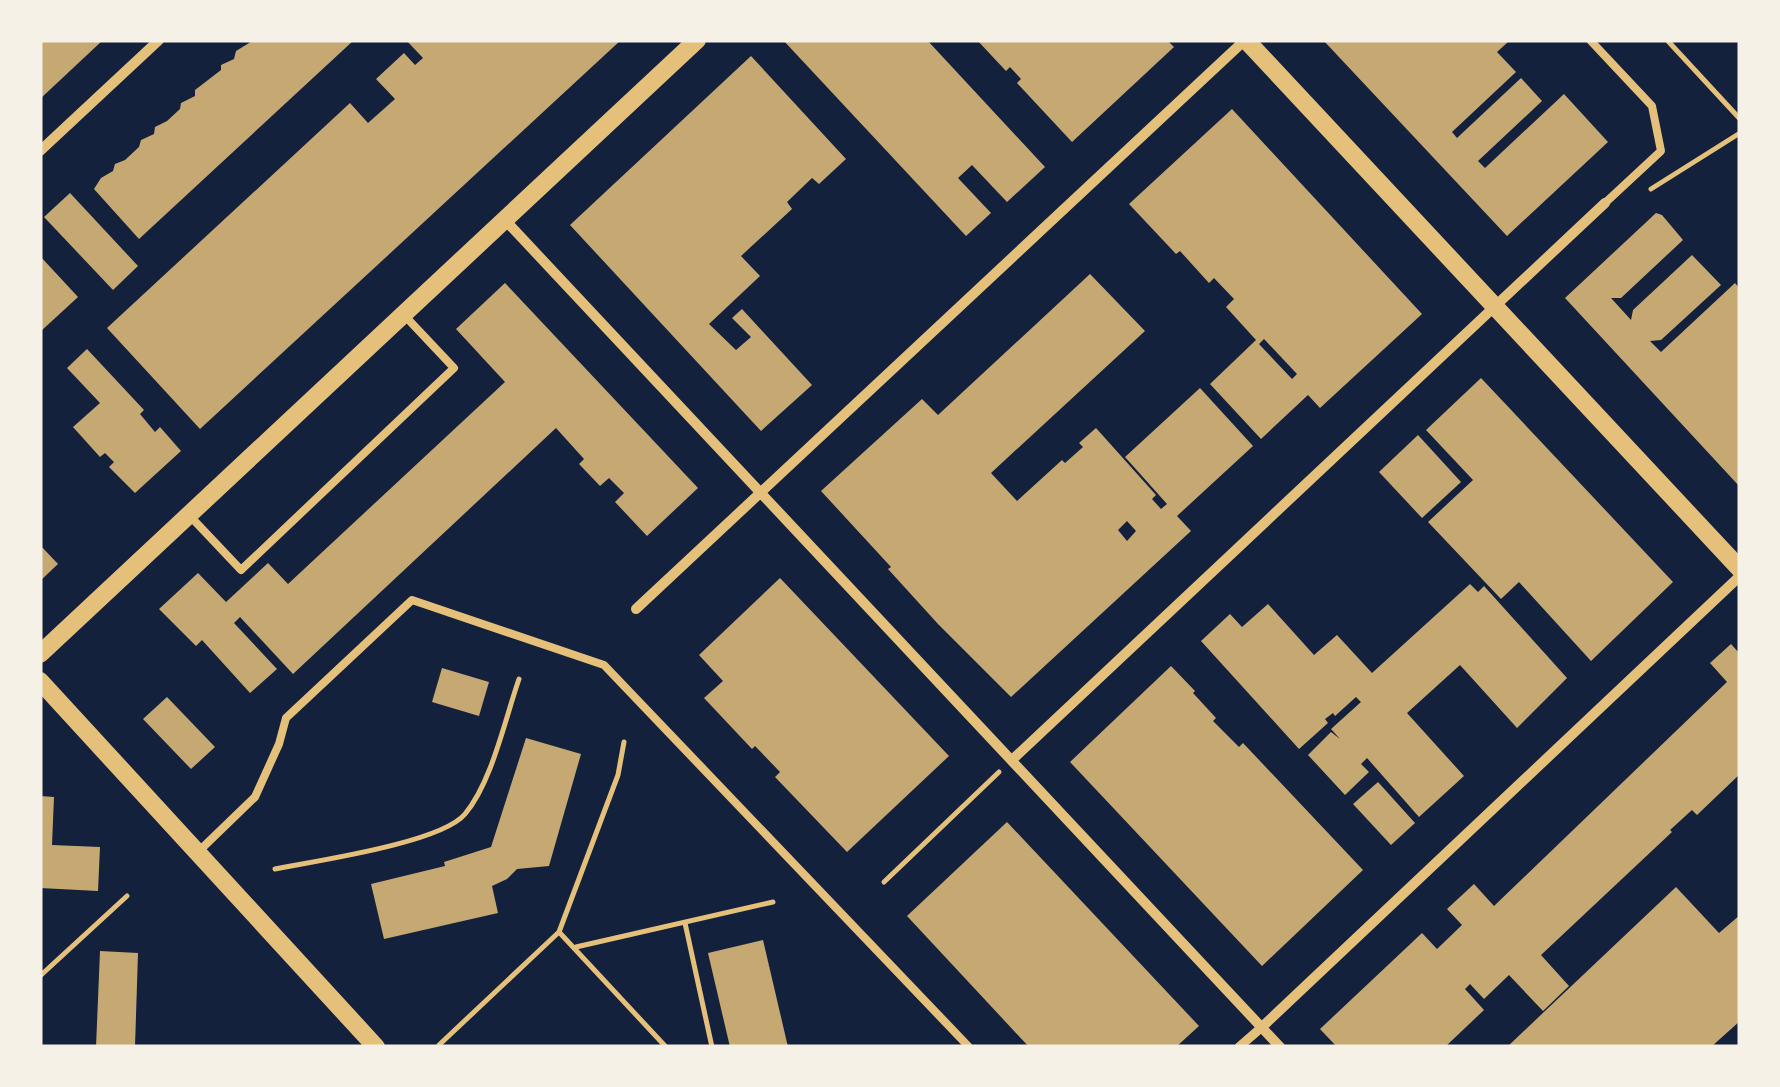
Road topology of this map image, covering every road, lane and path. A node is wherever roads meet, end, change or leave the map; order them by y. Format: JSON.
{"nodes":[{"id":1,"x":159,"y":40,"type":"edge"},
{"id":2,"x":697,"y":40,"type":"edge"},
{"id":3,"x":1245,"y":40,"type":"edge"},
{"id":4,"x":1590,"y":40,"type":"edge"},
{"id":5,"x":1667,"y":40,"type":"edge"},
{"id":6,"x":1740,"y":119,"type":"edge"},
{"id":7,"x":1740,"y":133,"type":"edge"},
{"id":8,"x":40,"y":151,"type":"edge"},
{"id":9,"x":1648,"y":190,"type":"dead end"},
{"id":10,"x":1606,"y":203,"type":"joint"},
{"id":11,"x":505,"y":220,"type":"junction"},
{"id":12,"x":1495,"y":307,"type":"junction"},
{"id":13,"x":404,"y":315,"type":"junction"},
{"id":14,"x":763,"y":492,"type":"junction"},
{"id":15,"x":190,"y":515,"type":"junction"},
{"id":16,"x":1740,"y":568,"type":"edge"},
{"id":17,"x":1740,"y":576,"type":"edge"},
{"id":18,"x":636,"y":609,"type":"dead end"},
{"id":19,"x":40,"y":654,"type":"edge"},
{"id":20,"x":518,"y":679,"type":"dead end"},
{"id":21,"x":40,"y":681,"type":"edge"},
{"id":22,"x":624,"y":742,"type":"dead end"},
{"id":23,"x":1012,"y":760,"type":"junction"},
{"id":24,"x":197,"y":852,"type":"junction"},
{"id":25,"x":274,"y":870,"type":"dead end"},
{"id":26,"x":884,"y":882,"type":"dead end"},
{"id":27,"x":127,"y":896,"type":"dead end"},
{"id":28,"x":773,"y":902,"type":"dead end"},
{"id":29,"x":684,"y":923,"type":"junction"},
{"id":30,"x":560,"y":932,"type":"junction"},
{"id":31,"x":576,"y":947,"type":"junction"},
{"id":32,"x":40,"y":976,"type":"edge"},
{"id":33,"x":1262,"y":1027,"type":"junction"},
{"id":34,"x":439,"y":1045,"type":"edge"},
{"id":35,"x":376,"y":1047,"type":"edge"},
{"id":36,"x":666,"y":1047,"type":"edge"},
{"id":37,"x":712,"y":1047,"type":"edge"},
{"id":38,"x":968,"y":1047,"type":"edge"},
{"id":39,"x":1240,"y":1047,"type":"edge"},
{"id":40,"x":1280,"y":1047,"type":"edge"}],
"edges":[{"from":1,"to":8,"type":"street"},
{"from":2,"to":11,"type":"street"},
{"from":3,"to":12,"type":"street"},
{"from":3,"to":14,"type":"street"},
{"from":4,"to":10,"type":"lane"},
{"from":5,"to":6,"type":"path"},
{"from":7,"to":9,"type":"path"},
{"from":10,"to":12,"type":"street"},
{"from":11,"to":13,"type":"street"},
{"from":11,"to":14,"type":"street"},
{"from":12,"to":16,"type":"street"},
{"from":12,"to":23,"type":"street"},
{"from":13,"to":15,"type":"street"},
{"from":13,"to":15,"type":"lane"},
{"from":14,"to":18,"type":"street"},
{"from":14,"to":23,"type":"street"},
{"from":15,"to":19,"type":"street"},
{"from":17,"to":33,"type":"street"},
{"from":20,"to":25,"type":"path"},
{"from":21,"to":24,"type":"street"},
{"from":22,"to":30,"type":"path"},
{"from":23,"to":26,"type":"path"},
{"from":23,"to":33,"type":"street"},
{"from":24,"to":35,"type":"street"},
{"from":24,"to":38,"type":"lane"},
{"from":27,"to":32,"type":"path"},
{"from":28,"to":29,"type":"path"},
{"from":29,"to":31,"type":"path"},
{"from":29,"to":37,"type":"path"},
{"from":30,"to":31,"type":"path"},
{"from":30,"to":34,"type":"path"},
{"from":31,"to":36,"type":"path"},
{"from":33,"to":39,"type":"street"},
{"from":33,"to":40,"type":"street"}]}
